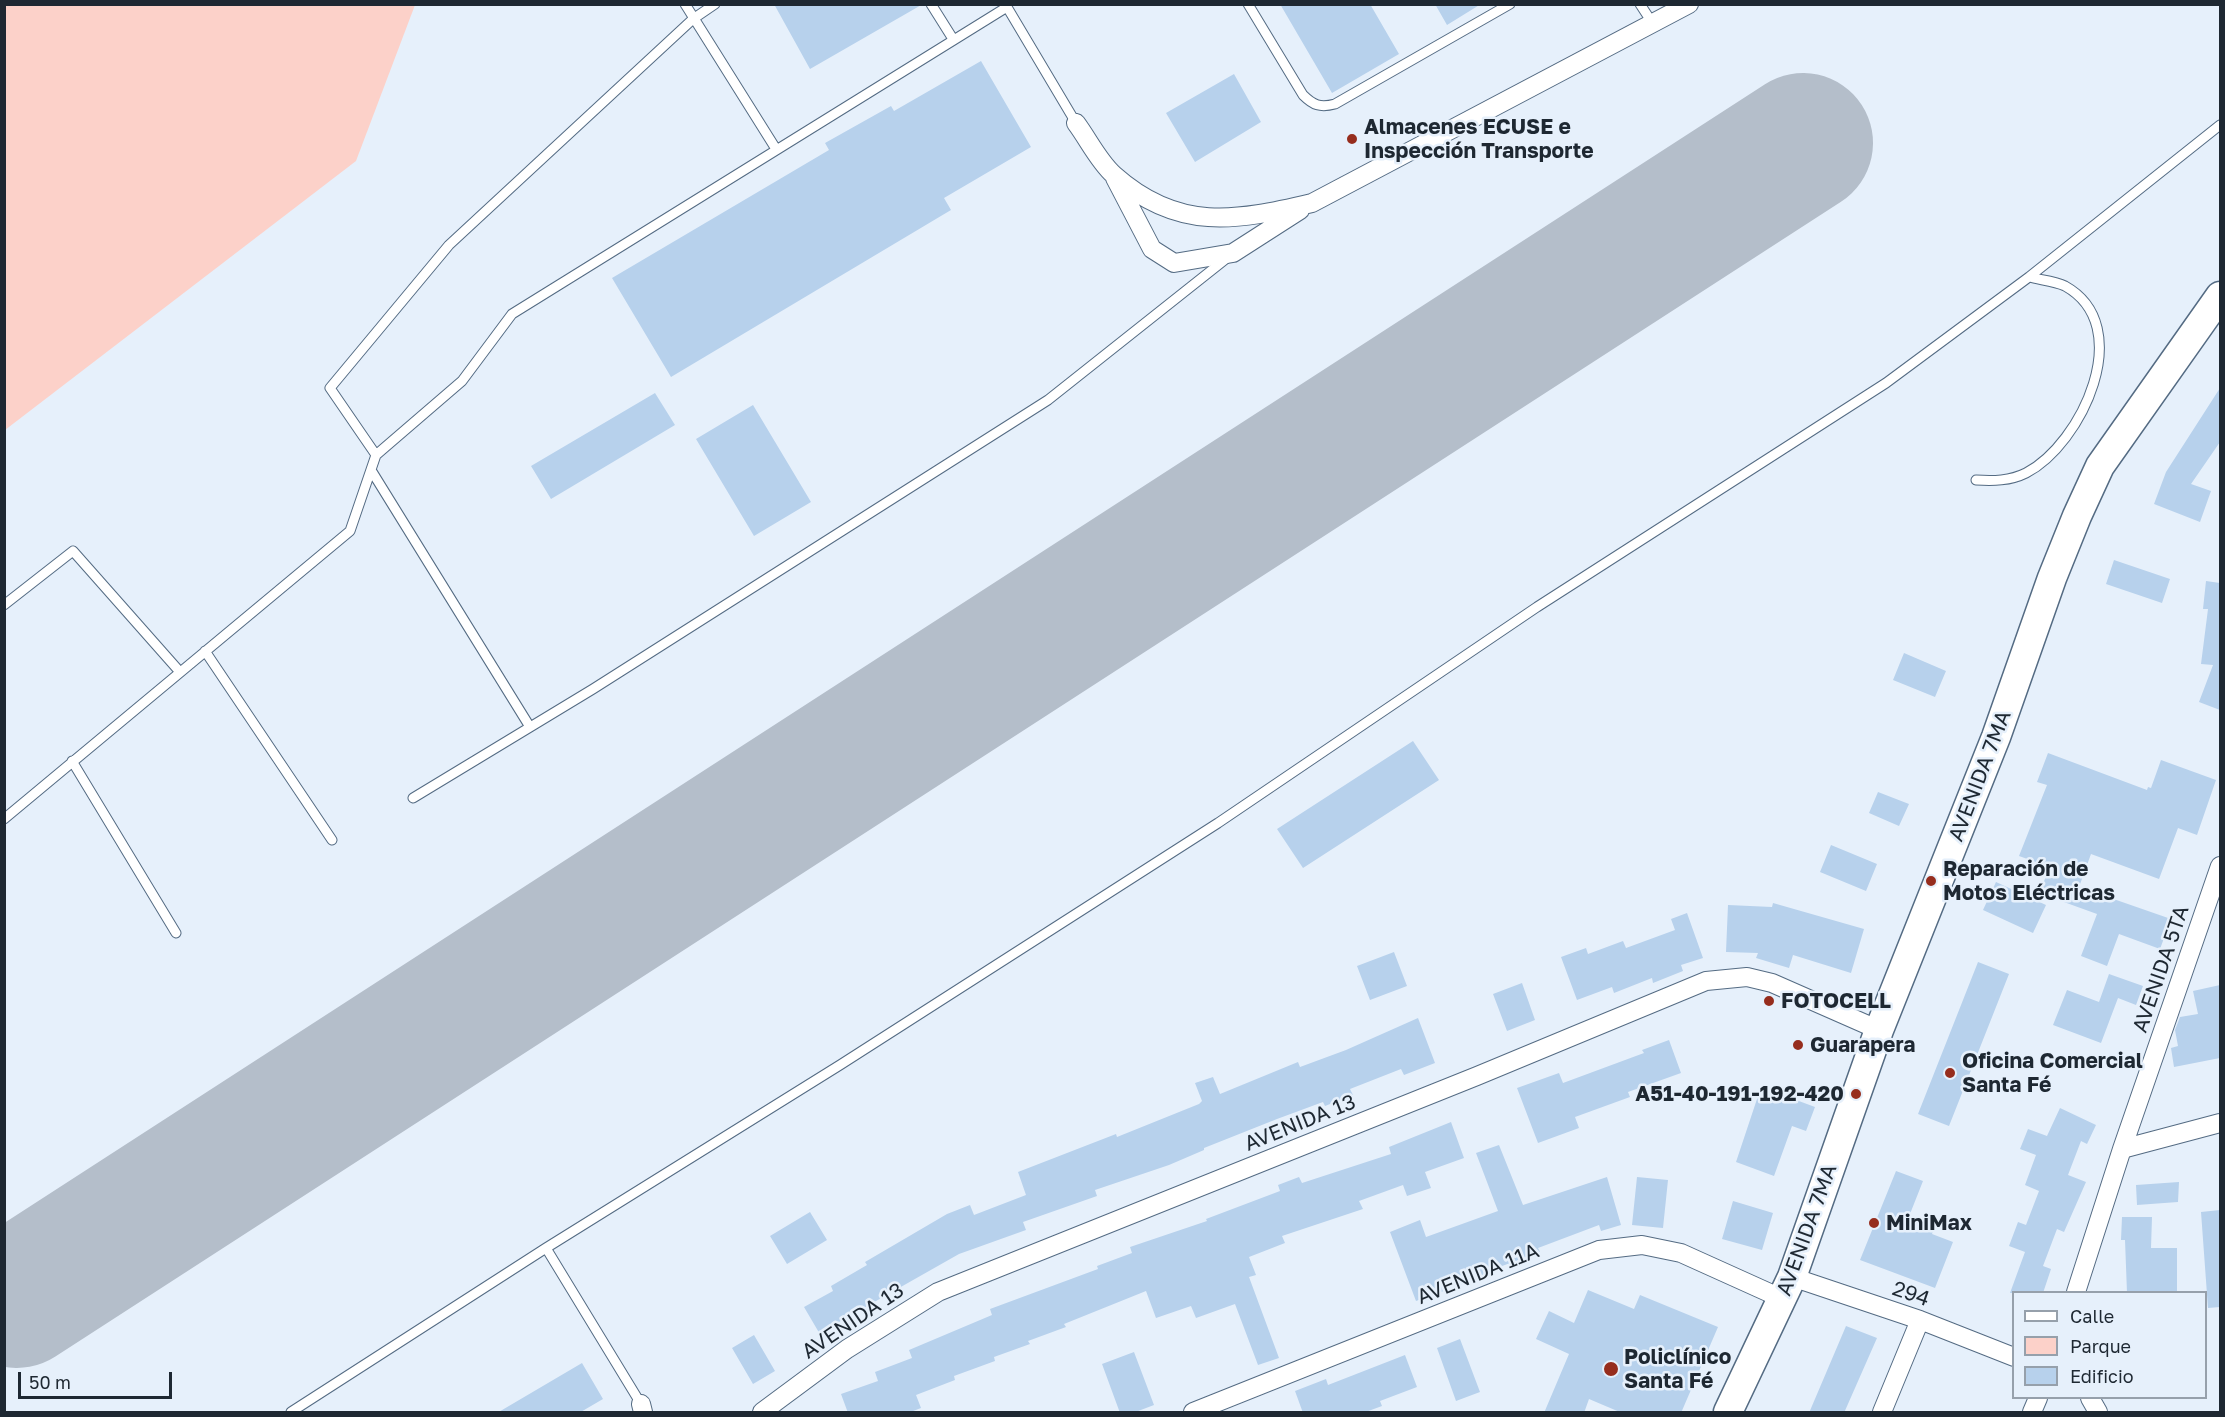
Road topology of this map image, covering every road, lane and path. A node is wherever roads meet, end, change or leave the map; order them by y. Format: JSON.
{"nodes":[{"id":1,"x":685,"y":4,"type":"edge"},
{"id":2,"x":715,"y":4,"type":"edge"},
{"id":3,"x":930,"y":4,"type":"edge"},
{"id":4,"x":1248,"y":4,"type":"edge"},
{"id":5,"x":1510,"y":4,"type":"edge"},
{"id":6,"x":1640,"y":4,"type":"edge"},
{"id":7,"x":1689,"y":4,"type":"edge"},
{"id":8,"x":693,"y":19,"type":"junction"},
{"id":9,"x":1653,"y":24,"type":"junction"},
{"id":10,"x":953,"y":39,"type":"junction"},
{"id":11,"x":1076,"y":123,"type":"joint"},
{"id":12,"x":2220,"y":125,"type":"edge"},
{"id":13,"x":776,"y":149,"type":"junction"},
{"id":14,"x":1113,"y":174,"type":"junction"},
{"id":15,"x":1312,"y":203,"type":"junction"},
{"id":16,"x":1233,"y":253,"type":"junction"},
{"id":17,"x":2029,"y":277,"type":"junction"},
{"id":18,"x":2220,"y":296,"type":"edge"},
{"id":19,"x":376,"y":455,"type":"junction"},
{"id":20,"x":371,"y":470,"type":"junction"},
{"id":21,"x":1976,"y":480,"type":"dead end"},
{"id":22,"x":4,"y":605,"type":"edge"},
{"id":23,"x":206,"y":651,"type":"junction"},
{"id":24,"x":180,"y":672,"type":"junction"},
{"id":25,"x":530,"y":727,"type":"junction"},
{"id":26,"x":72,"y":761,"type":"junction"},
{"id":27,"x":413,"y":798,"type":"dead end"},
{"id":28,"x":4,"y":819,"type":"edge"},
{"id":29,"x":332,"y":840,"type":"dead end"},
{"id":30,"x":2220,"y":866,"type":"edge"},
{"id":31,"x":176,"y":933,"type":"dead end"},
{"id":32,"x":1879,"y":1030,"type":"junction"},
{"id":33,"x":2220,"y":1123,"type":"edge"},
{"id":34,"x":2122,"y":1149,"type":"junction"},
{"id":35,"x":546,"y":1248,"type":"junction"},
{"id":36,"x":1788,"y":1288,"type":"junction"},
{"id":37,"x":2077,"y":1291,"type":"edge"},
{"id":38,"x":1920,"y":1320,"type":"junction"},
{"id":39,"x":2012,"y":1357,"type":"edge"},
{"id":40,"x":2038,"y":1399,"type":"edge"},
{"id":41,"x":2091,"y":1399,"type":"edge"},
{"id":42,"x":642,"y":1408,"type":"edge"},
{"id":43,"x":291,"y":1413,"type":"edge"},
{"id":44,"x":762,"y":1413,"type":"edge"},
{"id":45,"x":1193,"y":1413,"type":"edge"},
{"id":46,"x":1728,"y":1413,"type":"edge"},
{"id":47,"x":1882,"y":1413,"type":"edge"},
{"id":48,"x":2032,"y":1413,"type":"edge"},
{"id":49,"x":2098,"y":1413,"type":"edge"}],
"edges":[{"from":1,"to":8,"type":"lane"},
{"from":2,"to":8,"type":"lane"},
{"from":3,"to":10,"type":"lane"},
{"from":4,"to":5,"type":"lane"},
{"from":6,"to":9,"type":"lane"},
{"from":7,"to":9,"type":"street"},
{"from":8,"to":13,"type":"lane"},
{"from":8,"to":19,"type":"lane"},
{"from":9,"to":15,"type":"street"},
{"from":10,"to":11,"type":"lane"},
{"from":10,"to":13,"type":"lane"},
{"from":11,"to":14,"type":"street"},
{"from":12,"to":17,"type":"lane"},
{"from":13,"to":19,"type":"lane"},
{"from":14,"to":15,"type":"street"},
{"from":14,"to":16,"type":"street"},
{"from":15,"to":16,"type":"street"},
{"from":16,"to":25,"type":"lane"},
{"from":17,"to":21,"type":"lane"},
{"from":17,"to":35,"type":"lane"},
{"from":18,"to":32,"type":"highway","name":"AVENIDA 7MA"},
{"from":19,"to":20,"type":"lane"},
{"from":20,"to":23,"type":"lane"},
{"from":20,"to":25,"type":"lane"},
{"from":22,"to":24,"type":"lane"},
{"from":23,"to":24,"type":"lane"},
{"from":23,"to":29,"type":"lane"},
{"from":24,"to":26,"type":"lane"},
{"from":25,"to":27,"type":"lane"},
{"from":26,"to":28,"type":"lane"},
{"from":26,"to":31,"type":"lane"},
{"from":30,"to":34,"type":"street","name":"AVENIDA 5TA"},
{"from":32,"to":36,"type":"highway","name":"AVENIDA 7MA"},
{"from":32,"to":44,"type":"street","name":"AVENIDA 13"},
{"from":33,"to":34,"type":"street"},
{"from":34,"to":37,"type":"street","name":"AVENIDA 5TA"},
{"from":35,"to":42,"type":"lane"},
{"from":35,"to":43,"type":"lane"},
{"from":36,"to":38,"type":"street","name":"294"},
{"from":36,"to":45,"type":"street","name":"AVENIDA 11A"},
{"from":36,"to":46,"type":"highway","name":"AVENIDA 7MA"},
{"from":38,"to":39,"type":"street","name":"294"},
{"from":38,"to":47,"type":"street"},
{"from":40,"to":48,"type":"street"},
{"from":41,"to":49,"type":"street"}]}
